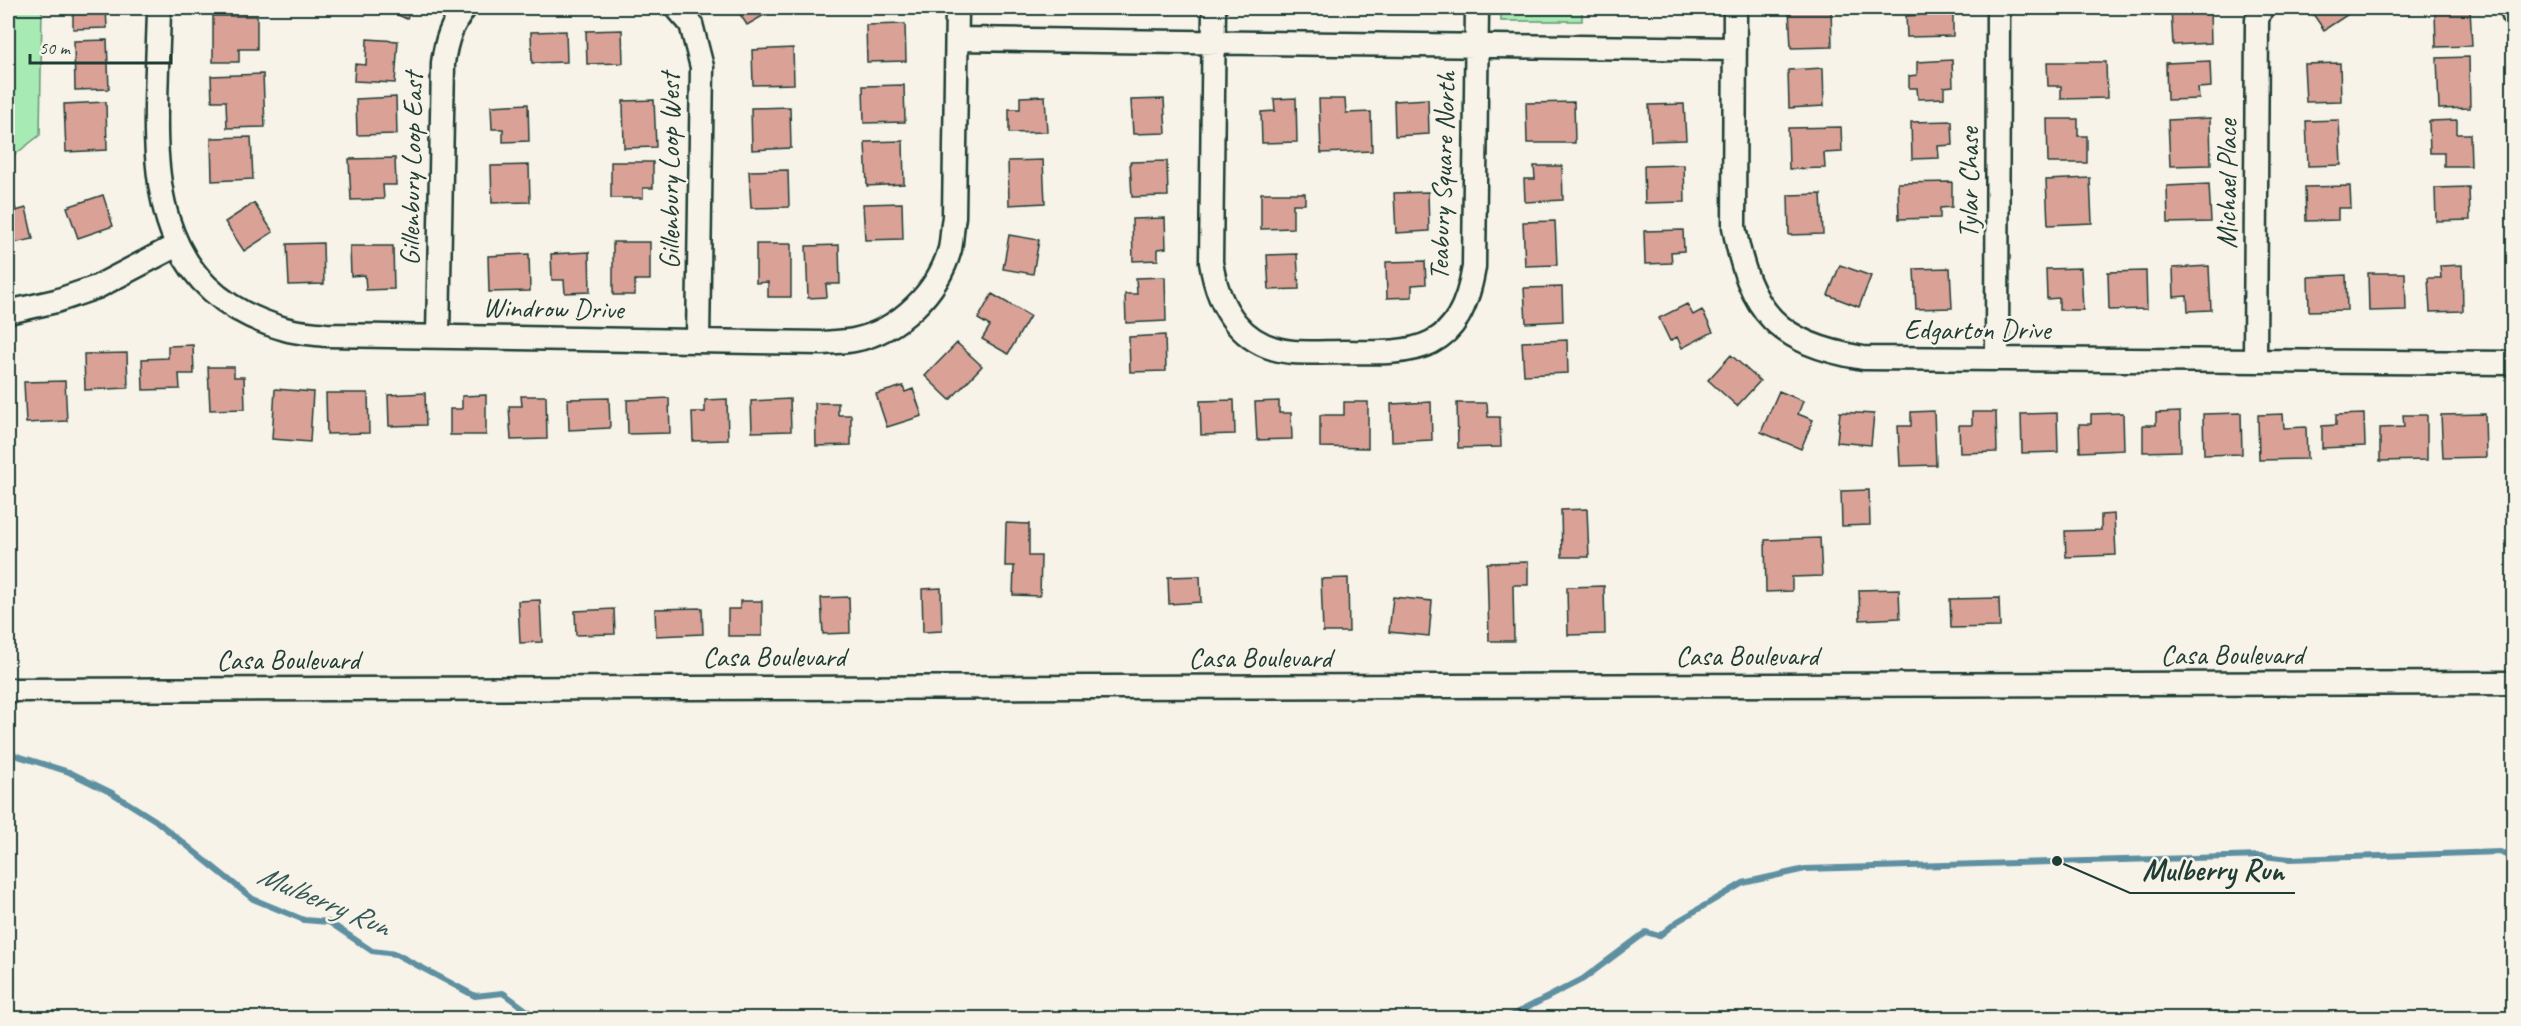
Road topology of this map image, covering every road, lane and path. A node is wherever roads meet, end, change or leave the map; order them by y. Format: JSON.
{"nodes":[{"id":1,"x":159,"y":8,"type":"edge"},
{"id":2,"x":465,"y":8,"type":"edge"},
{"id":3,"x":677,"y":8,"type":"edge"},
{"id":4,"x":957,"y":8,"type":"edge"},
{"id":5,"x":1214,"y":8,"type":"edge"},
{"id":6,"x":1477,"y":8,"type":"edge"},
{"id":7,"x":1735,"y":8,"type":"edge"},
{"id":8,"x":1998,"y":8,"type":"edge"},
{"id":9,"x":2260,"y":8,"type":"edge"},
{"id":10,"x":2511,"y":8,"type":"edge"},
{"id":11,"x":2514,"y":16,"type":"edge"},
{"id":12,"x":957,"y":39,"type":"junction"},
{"id":13,"x":1213,"y":43,"type":"junction"},
{"id":14,"x":1476,"y":45,"type":"junction"},
{"id":15,"x":1735,"y":48,"type":"junction"},
{"id":16,"x":177,"y":245,"type":"junction"},
{"id":17,"x":8,"y":312,"type":"edge"},
{"id":18,"x":438,"y":336,"type":"junction"},
{"id":19,"x":698,"y":341,"type":"junction"},
{"id":20,"x":1997,"y":359,"type":"junction"},
{"id":21,"x":2256,"y":361,"type":"junction"},
{"id":22,"x":2514,"y":363,"type":"edge"},
{"id":23,"x":2514,"y":683,"type":"edge"},
{"id":24,"x":8,"y":690,"type":"edge"}],
"edges":[{"from":1,"to":16,"type":"street","name":"Windrow Drive"},
{"from":2,"to":18,"type":"street","name":"Gillenbury Loop East"},
{"from":3,"to":19,"type":"street","name":"Gillenbury Loop West"},
{"from":4,"to":12,"type":"street","name":"Windrow Drive"},
{"from":5,"to":13,"type":"street","name":"Teabury Square North"},
{"from":6,"to":14,"type":"street","name":"Teabury Square North"},
{"from":7,"to":15,"type":"street","name":"Edgarton Drive"},
{"from":8,"to":20,"type":"street","name":"Tylar Chase"},
{"from":9,"to":21,"type":"street","name":"Michael Place"},
{"from":10,"to":11,"type":"street"},
{"from":12,"to":13,"type":"street"},
{"from":12,"to":19,"type":"street","name":"Windrow Drive"},
{"from":13,"to":14,"type":"street"},
{"from":13,"to":14,"type":"street","name":"Teabury Square North"},
{"from":14,"to":15,"type":"street"},
{"from":15,"to":20,"type":"street","name":"Edgarton Drive"},
{"from":16,"to":17,"type":"street"},
{"from":16,"to":18,"type":"street","name":"Windrow Drive"},
{"from":18,"to":19,"type":"street","name":"Windrow Drive"},
{"from":20,"to":21,"type":"street","name":"Edgarton Drive"},
{"from":21,"to":22,"type":"street","name":"Edgarton Drive"},
{"from":23,"to":24,"type":"street","name":"Casa Boulevard"}]}
